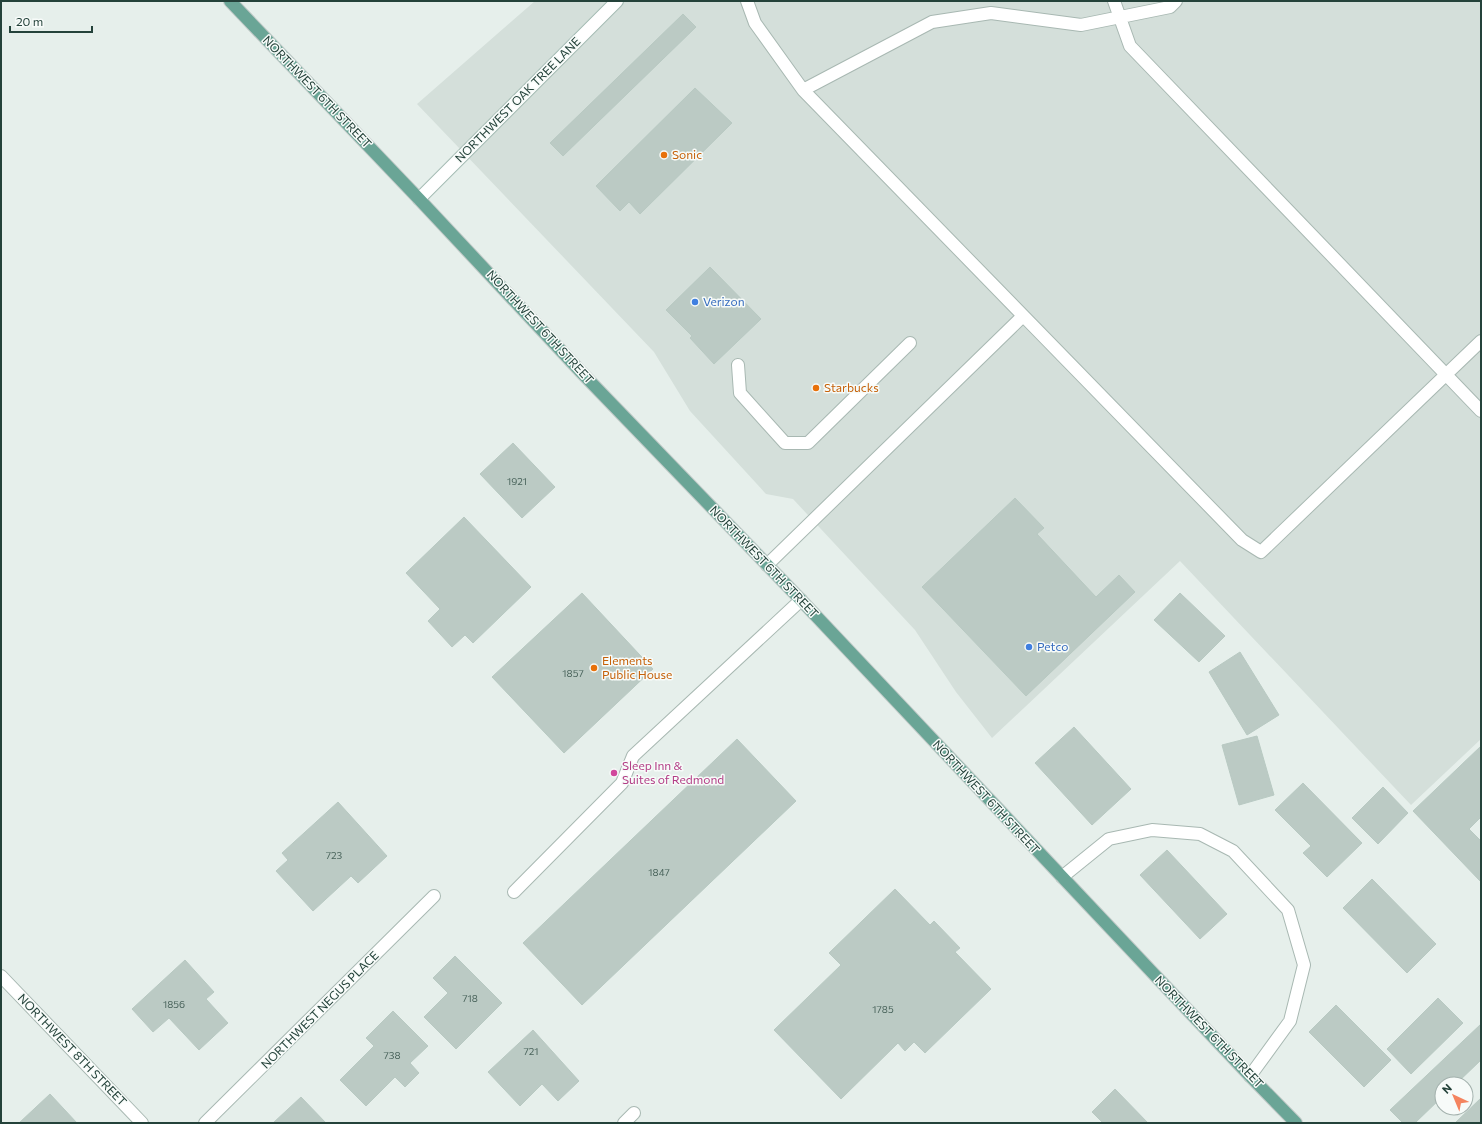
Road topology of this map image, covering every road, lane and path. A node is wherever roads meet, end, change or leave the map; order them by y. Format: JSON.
{"nodes":[{"id":1,"x":230,"y":1,"type":"edge"},
{"id":2,"x":617,"y":1,"type":"edge"},
{"id":3,"x":747,"y":1,"type":"edge"},
{"id":4,"x":1114,"y":1,"type":"edge"},
{"id":5,"x":1176,"y":1,"type":"edge"},
{"id":6,"x":1119,"y":17,"type":"junction"},
{"id":7,"x":803,"y":90,"type":"junction"},
{"id":8,"x":420,"y":199,"type":"junction"},
{"id":9,"x":1023,"y":316,"type":"junction"},
{"id":10,"x":1481,"y":341,"type":"edge"},
{"id":11,"x":910,"y":343,"type":"dead end"},
{"id":12,"x":738,"y":364,"type":"dead end"},
{"id":13,"x":1446,"y":375,"type":"junction"},
{"id":14,"x":1481,"y":412,"type":"edge"},
{"id":15,"x":767,"y":565,"type":"junction"},
{"id":16,"x":801,"y":600,"type":"junction"},
{"id":17,"x":1062,"y":877,"type":"junction"},
{"id":18,"x":514,"y":892,"type":"dead end"},
{"id":19,"x":434,"y":896,"type":"dead end"},
{"id":20,"x":1,"y":976,"type":"edge"},
{"id":21,"x":1250,"y":1076,"type":"junction"},
{"id":22,"x":634,"y":1113,"type":"dead end"},
{"id":23,"x":142,"y":1123,"type":"edge"},
{"id":24,"x":205,"y":1123,"type":"edge"},
{"id":25,"x":624,"y":1123,"type":"edge"},
{"id":26,"x":1296,"y":1123,"type":"edge"}],
"edges":[{"from":1,"to":8,"type":"main road","name":"NORTHWEST 6TH STREET"},
{"from":2,"to":8,"type":"street","name":"NORTHWEST OAK TREE LANE"},
{"from":3,"to":7,"type":"street"},
{"from":4,"to":6,"type":"street"},
{"from":5,"to":6,"type":"street"},
{"from":6,"to":7,"type":"street"},
{"from":6,"to":13,"type":"street"},
{"from":7,"to":9,"type":"street"},
{"from":8,"to":15,"type":"main road","name":"NORTHWEST 6TH STREET"},
{"from":9,"to":13,"type":"street"},
{"from":9,"to":15,"type":"street"},
{"from":10,"to":13,"type":"street"},
{"from":11,"to":12,"type":"street"},
{"from":13,"to":14,"type":"street"},
{"from":15,"to":16,"type":"main road","name":"NORTHWEST 6TH STREET"},
{"from":16,"to":17,"type":"main road","name":"NORTHWEST 6TH STREET"},
{"from":16,"to":18,"type":"street"},
{"from":17,"to":21,"type":"main road","name":"NORTHWEST 6TH STREET"},
{"from":17,"to":21,"type":"street"},
{"from":19,"to":24,"type":"street","name":"NORTHWEST NEGUS PLACE"},
{"from":20,"to":23,"type":"street","name":"NORTHWEST 8TH STREET"},
{"from":21,"to":26,"type":"main road","name":"NORTHWEST 6TH STREET"},
{"from":22,"to":25,"type":"street"}]}
